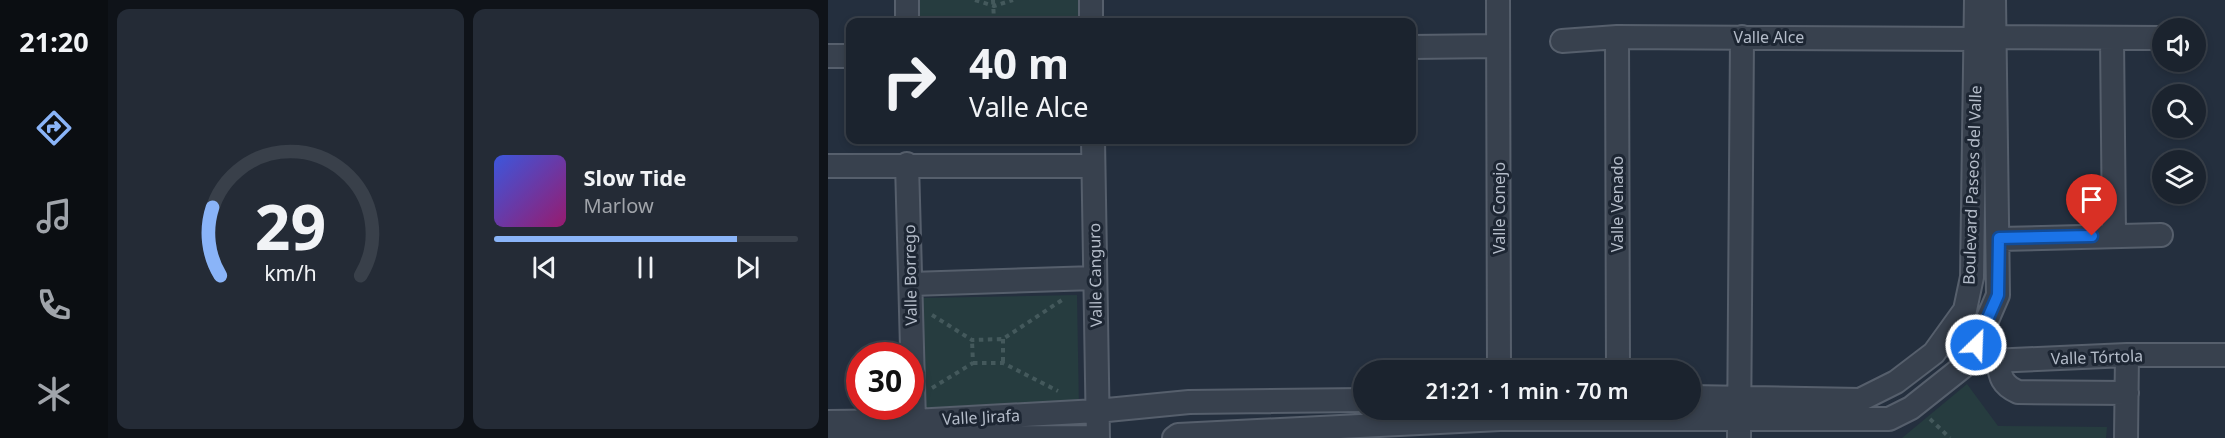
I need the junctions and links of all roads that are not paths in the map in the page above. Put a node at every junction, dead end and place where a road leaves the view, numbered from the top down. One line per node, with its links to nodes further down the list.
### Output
1 (907, 0): 6 (street)
2 (1091, 0): 7 (street)
3 (1498, 0): 14 (street, Valle Conejo)
4 (1976, 0): 10 (street, Boulevard Paseos del Valle)
5 (1994, 0): 10 (street, Boulevard Paseos del Valle)
6 (907, 18)
7 (1091, 18)
8 (1617, 37): 9 (street, Valle Alce); 13 (street, Valle Alce); 30 (street, Valle Venado)
9 (1742, 37): 10 (street, Valle Alce); 35 (street)
10 (1985, 38): 11 (street, Valle Alce); 24 (street, Boulevard Paseos del Valle); 35 (street, Boulevard Paseos del Valle)
11 (2112, 38): 12 (street, Valle Alce); 22 (street)
12 (2152, 38)
13 (1562, 41)
14 (1498, 46): 15 (street); 29 (street, Valle Conejo)
15 (1416, 47)
16 (828, 56): 17 (street)
17 (846, 56)
18 (1093, 144): 21 (street, Valle Canguro)
19 (908, 164): 20 (street); 21 (street); 26 (street, Valle Borrego)
20 (828, 166)
21 (1094, 166): 25 (street, Valle Canguro)
22 (2114, 235): 23 (street); 24 (street)
23 (2161, 235)
24 (1999, 238): 32 (street, Boulevard Paseos del Valle)
25 (1095, 278): 26 (street); 38 (street, Valle Canguro)
26 (911, 293): 40 (street, Valle Borrego)
27 (2127, 355): 28 (street, Valle Tórtola); 31 (street, Valle Tórtola); 33 (street)
28 (2225, 355)
29 (1499, 360)
30 (1618, 360)
31 (1998, 360): 32 (street, Valle Tórtola); 33 (street)
32 (1969, 362): 44 (street, Boulevard Paseos del Valle)
33 (2127, 393): 48 (street)
34 (1701, 397): 35 (street, Boulevard Paseos del Valle)
35 (1739, 397): 43 (street)
36 (1353, 400): 37 (street)
37 (1174, 403): 38 (street); 46 (street)
38 (1097, 411): 40 (street, Valle Jirafa); 45 (street)
39 (828, 422): 40 (street, Valle Jirafa)
40 (915, 424): 45 (street, Valle Jirafa); 47 (street, Valle Jirafa)
41 (1499, 429): 42 (street, Boulevard Paseos del Valle); 46 (street, Boulevard Paseos del Valle)
42 (1618, 429): 43 (street, Boulevard Paseos del Valle)
43 (1739, 429): 44 (street, Boulevard Paseos del Valle)
44 (1873, 429)
45 (1098, 437)
46 (1176, 437)
47 (828, 438)
48 (2126, 438)

